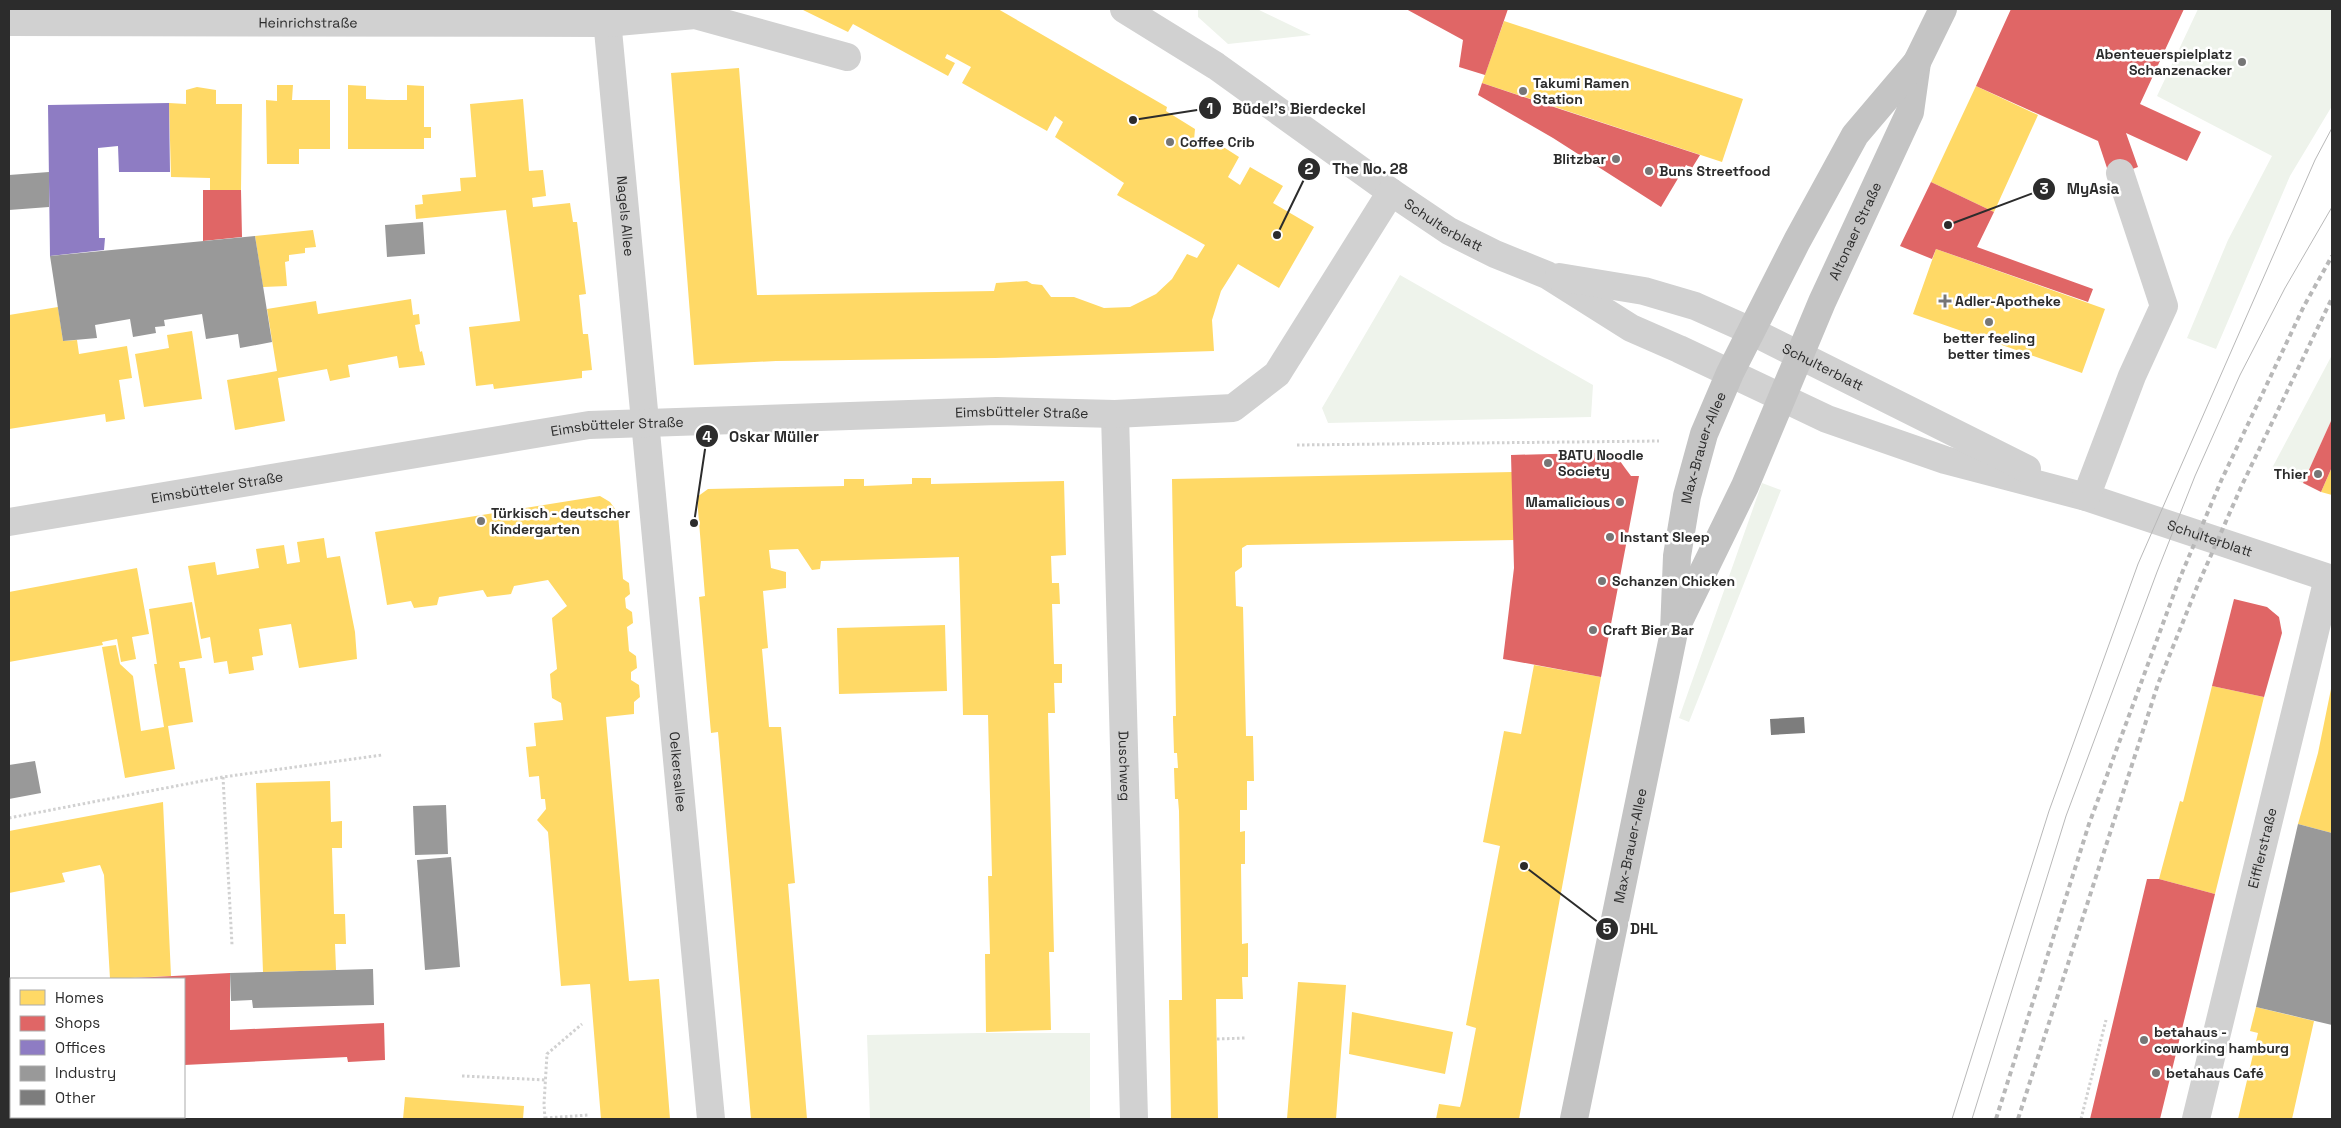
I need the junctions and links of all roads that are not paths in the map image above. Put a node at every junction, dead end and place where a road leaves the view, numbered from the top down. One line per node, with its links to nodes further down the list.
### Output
1 (1943, 9): 6 (main road, Altonaer Straße)
2 (1138, 12): 8 (street, Schulterblatt)
3 (606, 16): 4 (street, Heinrichstraße); 5 (street, Heinrichstraße); 15 (street, Nagels Allee)
4 (9, 22)
5 (847, 57)
6 (1917, 62): 10 (main road, Altonaer Straße); 11 (main road, Altonaer Straße)
7 (2120, 173): 16 (street)
8 (1391, 192): 9 (street, Schulterblatt); 14 (street, Eimsbütteler Straße)
9 (1547, 275): 10 (street, Schulterblatt); 12 (street, Schulterblatt)
10 (1751, 331): 11 (street, Schulterblatt); 12 (main road, Max-Brauer-Allee)
11 (1800, 355): 13 (main road, Altonaer Straße); 16 (street, Schulterblatt)
12 (1730, 373): 13 (street, Schulterblatt); 19 (main road, Max-Brauer-Allee)
13 (1782, 398): 16 (street, Schulterblatt); 19 (main road, Max-Brauer-Allee)
14 (1115, 414): 15 (street, Eimsbütteler Straße); 21 (street, Duschweg)
15 (644, 424): 17 (street, Eimsbütteler Straße); 20 (street, Oelkersallee)
16 (2086, 497): 18 (street, Schulterblatt)
17 (9, 522)
18 (2330, 578): 23 (street, Eifflerstraße)
19 (1674, 632): 22 (main road, Max-Brauer-Allee)
20 (711, 1119)
21 (1134, 1119)
22 (1574, 1119)
23 (2196, 1119)

